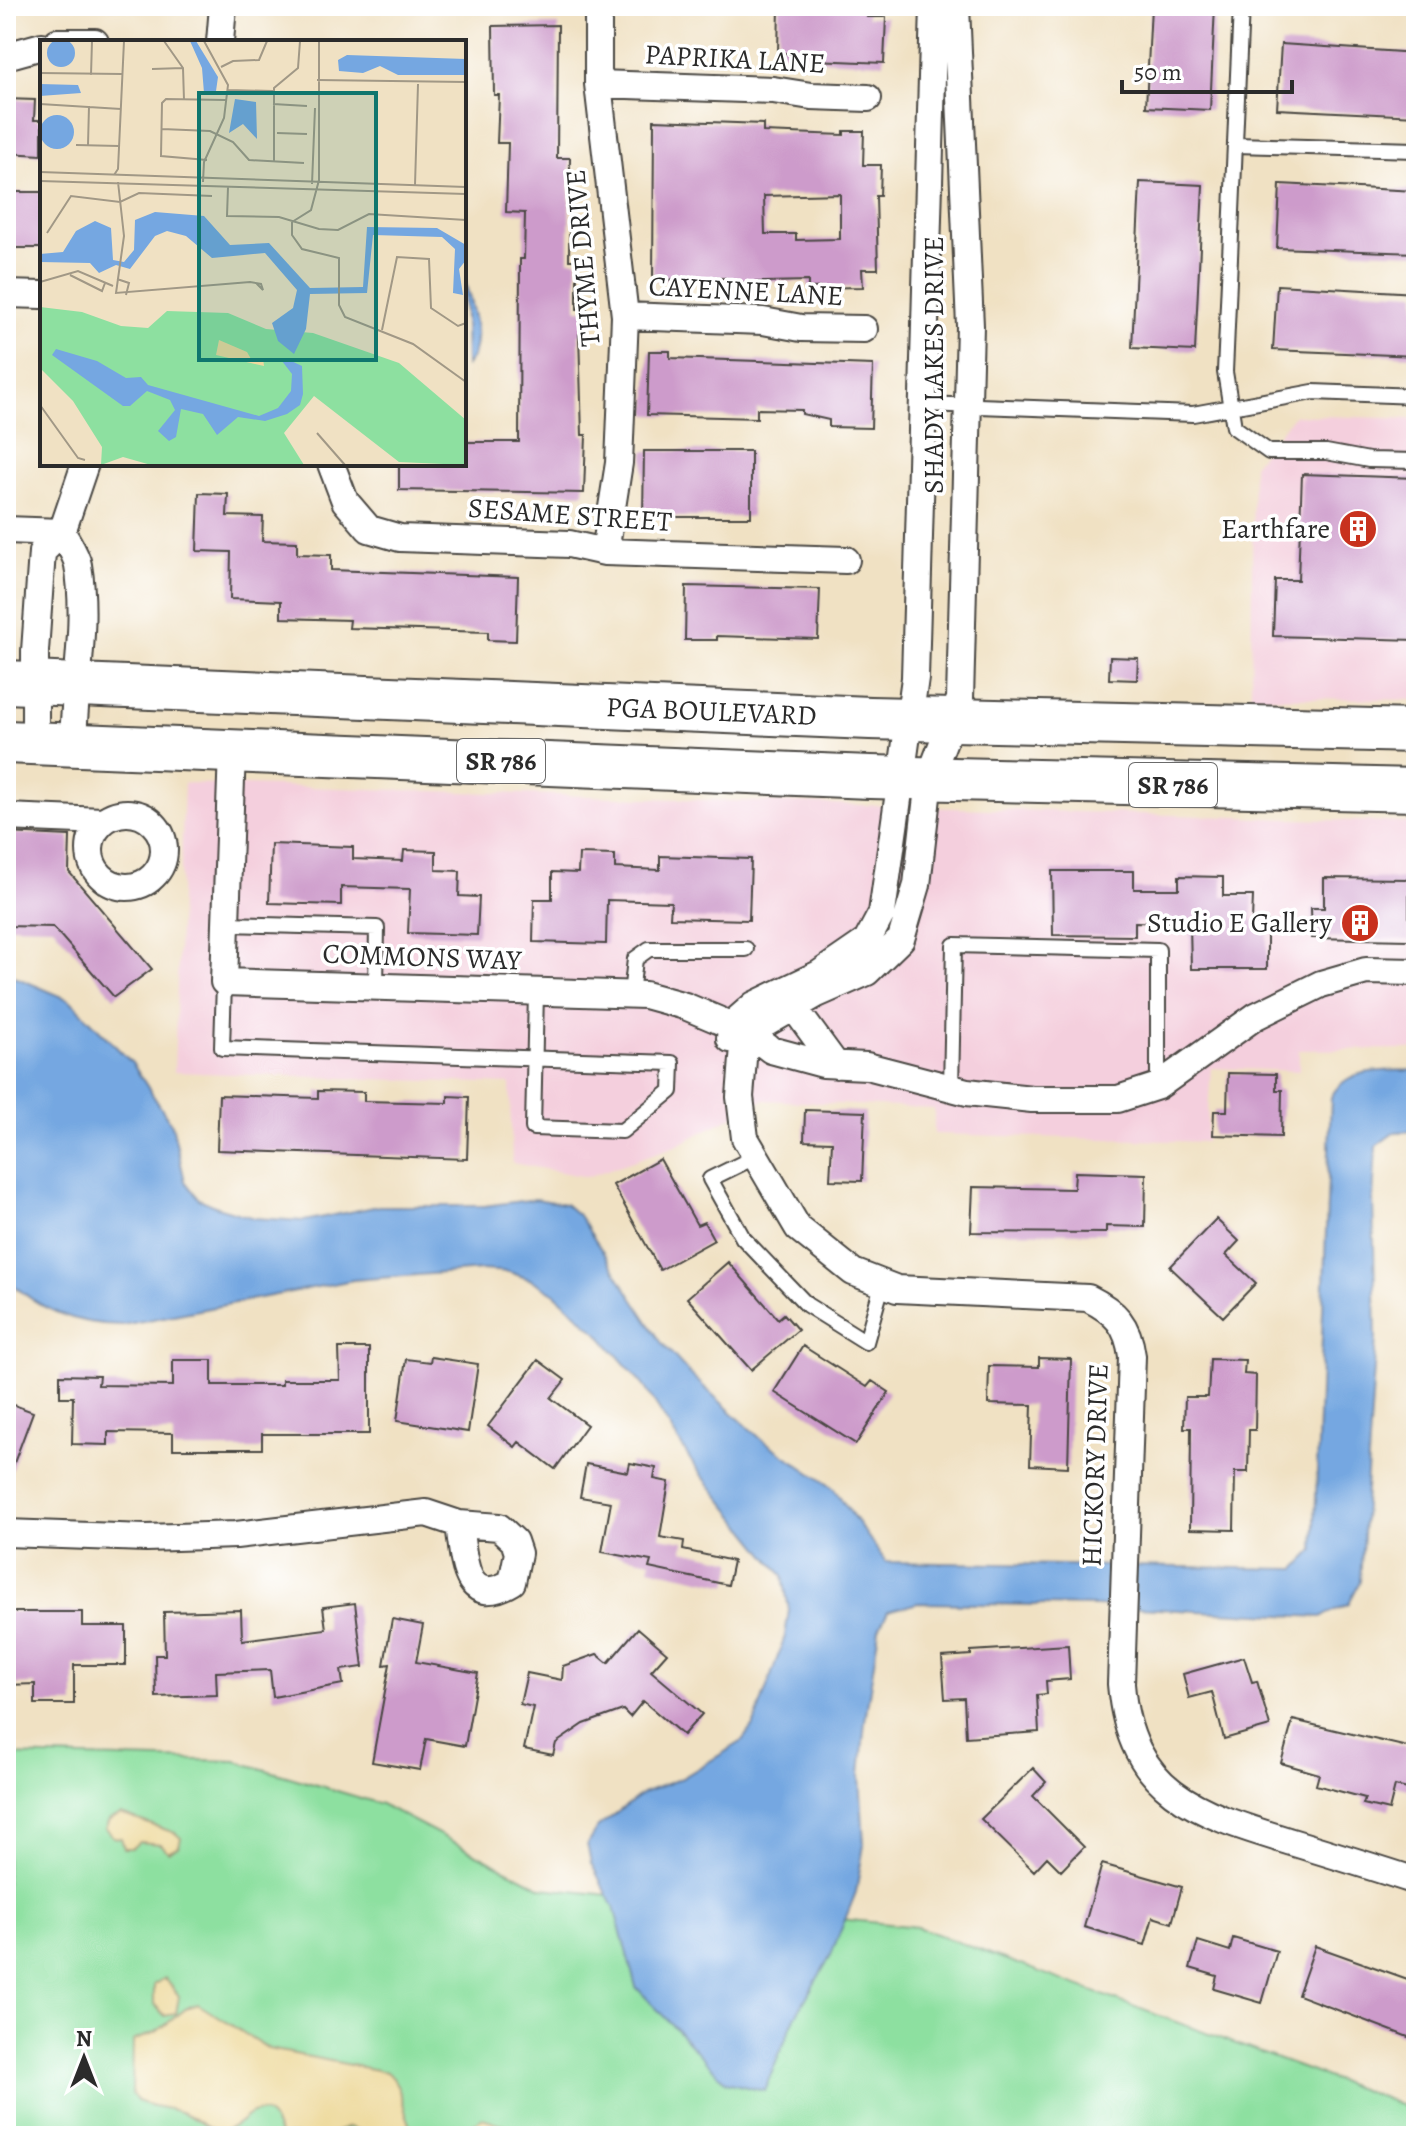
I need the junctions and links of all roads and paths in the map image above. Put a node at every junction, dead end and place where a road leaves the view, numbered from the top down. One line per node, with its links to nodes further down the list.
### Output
1 (223, 6): 6 (street)
2 (598, 6): 9 (street, THYME DRIVE)
3 (934, 6): 18 (street, SHADY LAKES DRIVE)
4 (956, 6): 19 (street, SHADY LAKES DRIVE)
5 (1241, 6): 11 (lane)
6 (220, 40)
7 (40, 47): 8 (street)
8 (6, 56)
9 (598, 84): 10 (street, PAPRIKA LANE); 15 (street, THYME DRIVE)
10 (868, 98)
11 (1235, 145): 12 (lane); 20 (lane)
12 (1416, 150)
13 (6, 294): 14 (street)
14 (40, 295)
15 (625, 316): 16 (street, CAYENNE LANE); 26 (street, THYME DRIVE)
16 (864, 329)
17 (1416, 396): 20 (lane)
18 (923, 404): 19 (lane); 29 (street, SHADY LAKES DRIVE)
19 (969, 406): 20 (lane); 30 (street, SHADY LAKES DRIVE)
20 (1231, 407): 21 (lane)
21 (1416, 461)
22 (84, 466): 25 (street)
23 (332, 466): 26 (street, SESAME STREET)
24 (6, 530): 25 (street)
25 (62, 532): 28 (street); 28 (street)
26 (605, 552): 27 (street, SESAME STREET)
27 (846, 560)
28 (39, 683): 29 (main road, PGA BOULEVARD / SR 786); 32 (street); 32 (street)
29 (907, 719): 30 (main road, PGA BOULEVARD / SR 786); 34 (street)
30 (949, 721): 31 (main road, PGA BOULEVARD / SR 786); 34 (street)
31 (1416, 731)
32 (38, 743): 33 (main road, PGA BOULEVARD / SR 786)
33 (232, 750): 34 (main road, PGA BOULEVARD / SR 786); 38 (street)
34 (915, 778): 35 (main road, PGA BOULEVARD / SR 786); 45 (street)
35 (1416, 790)
36 (6, 817): 37 (street)
37 (103, 821)
38 (226, 924): 41 (street); 42 (lane)
39 (746, 949): 44 (lane)
40 (1416, 972): 49 (street, COMMONS WAY)
41 (224, 982): 42 (street, COMMONS WAY); 47 (lane)
42 (376, 986): 43 (street, COMMONS WAY)
43 (536, 992): 44 (street, COMMONS WAY); 47 (lane)
44 (631, 995): 46 (street, COMMONS WAY)
45 (788, 1000): 46 (street); 48 (street)
46 (740, 1029): 48 (street, COMMONS WAY); 51 (street, HICKORY DRIVE)
47 (535, 1060): 47 (lane)
48 (836, 1065): 50 (street, COMMONS WAY)
49 (1158, 1086): 50 (street, COMMONS WAY); 50 (lane)
50 (951, 1088)
51 (750, 1147): 52 (street, HICKORY DRIVE); 52 (lane)
52 (882, 1285): 55 (street, HICKORY DRIVE)
53 (459, 1524): 54 (street)
54 (6, 1533)
55 (1416, 1881)

